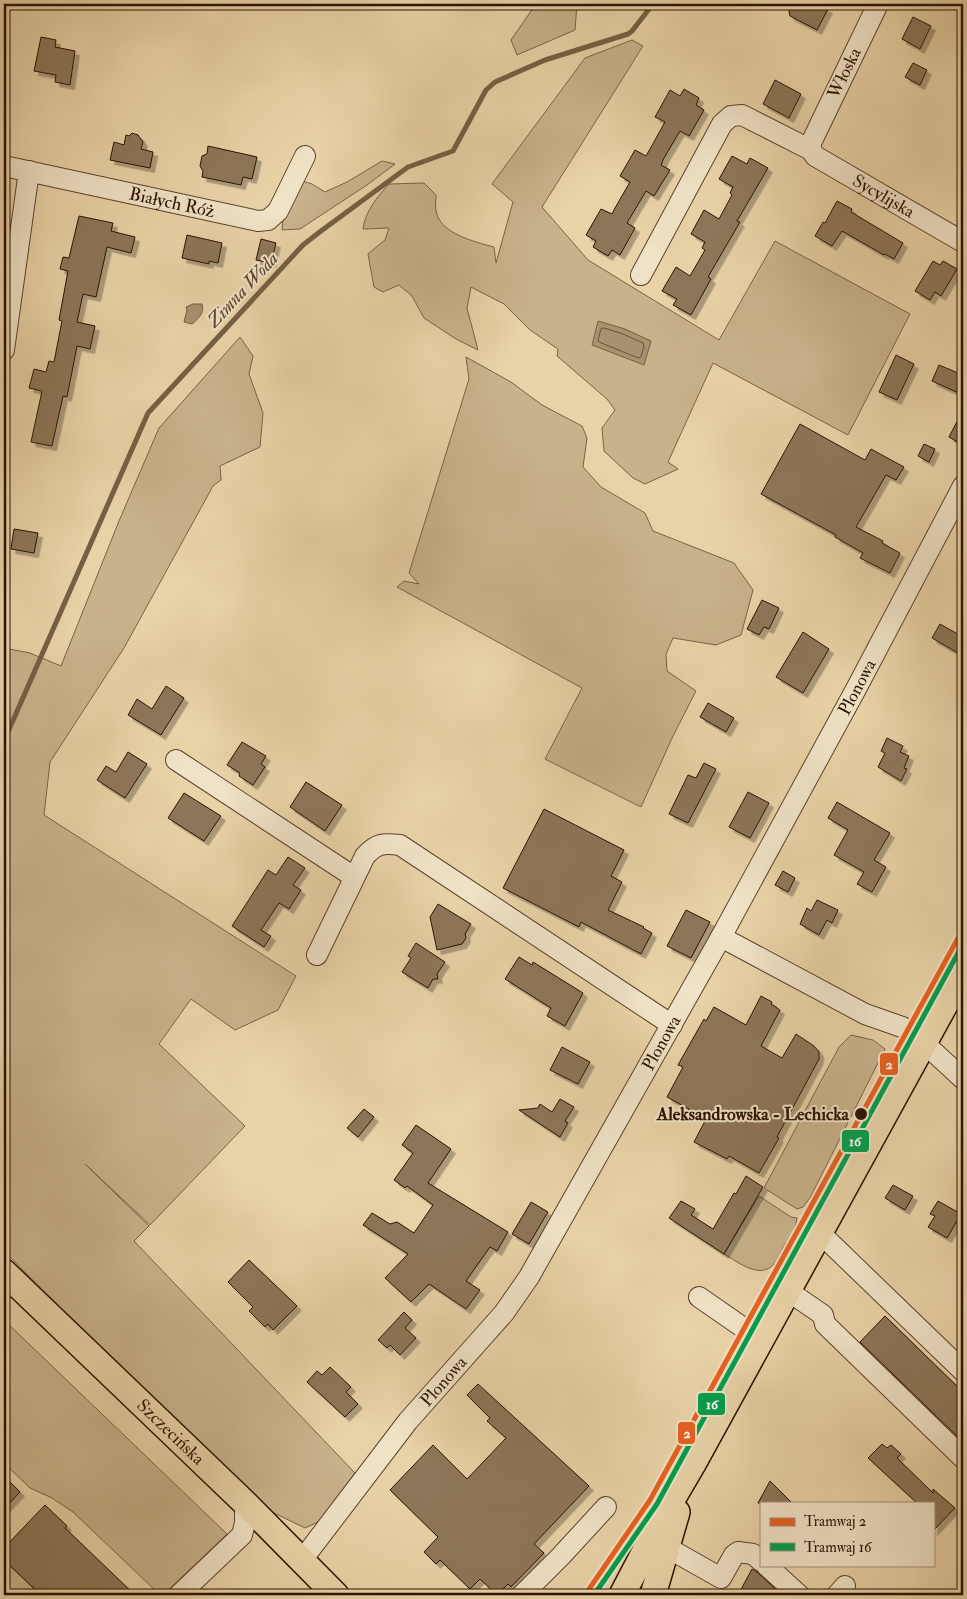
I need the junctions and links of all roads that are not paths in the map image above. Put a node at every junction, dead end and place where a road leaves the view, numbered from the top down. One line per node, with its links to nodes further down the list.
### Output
1 (878, 4): 2 (street, Włoska)
2 (811, 147): 6 (street, Sycylijska); 7 (street, Sycylijska)
3 (305, 156): 5 (street, Białych Róż)
4 (4, 166): 5 (street, Białych Róż)
5 (28, 171): 8 (street)
6 (963, 242)
7 (641, 274)
8 (6, 317): 9 (street)
9 (4, 350)
10 (963, 486): 13 (street, Plonowa)
11 (176, 760): 12 (street)
12 (354, 877): 14 (street); 16 (street)
13 (721, 937): 16 (street, Plonowa); 17 (street)
14 (316, 955)
15 (963, 972): 17 (main road)
16 (672, 1025): 31 (street, Plonowa)
17 (925, 1042): 18 (street); 19 (main road)
18 (963, 1079)
19 (820, 1234): 21 (main road); 24 (street)
20 (4, 1272): 26 (main road, Szczecińska)
21 (788, 1291): 23 (main road); 25 (street)
22 (699, 1297): 23 (street)
23 (761, 1340): 30 (main road)
24 (963, 1371)
25 (963, 1458)
26 (245, 1503): 28 (main road, Szczecińska); 29 (street)
27 (606, 1507): 36 (street)
28 (273, 1531): 29 (street); 31 (main road, Szczecińska)
29 (242, 1535): 34 (street)
30 (658, 1546): 32 (street); 37 (main road); 38 (main road)
31 (302, 1560): 35 (main road, Szczecińska)
32 (760, 1560)
33 (767, 1566): 39 (street)
34 (179, 1595)
35 (336, 1595)
36 (522, 1595)
37 (622, 1595)
38 (653, 1595)
39 (800, 1595)

